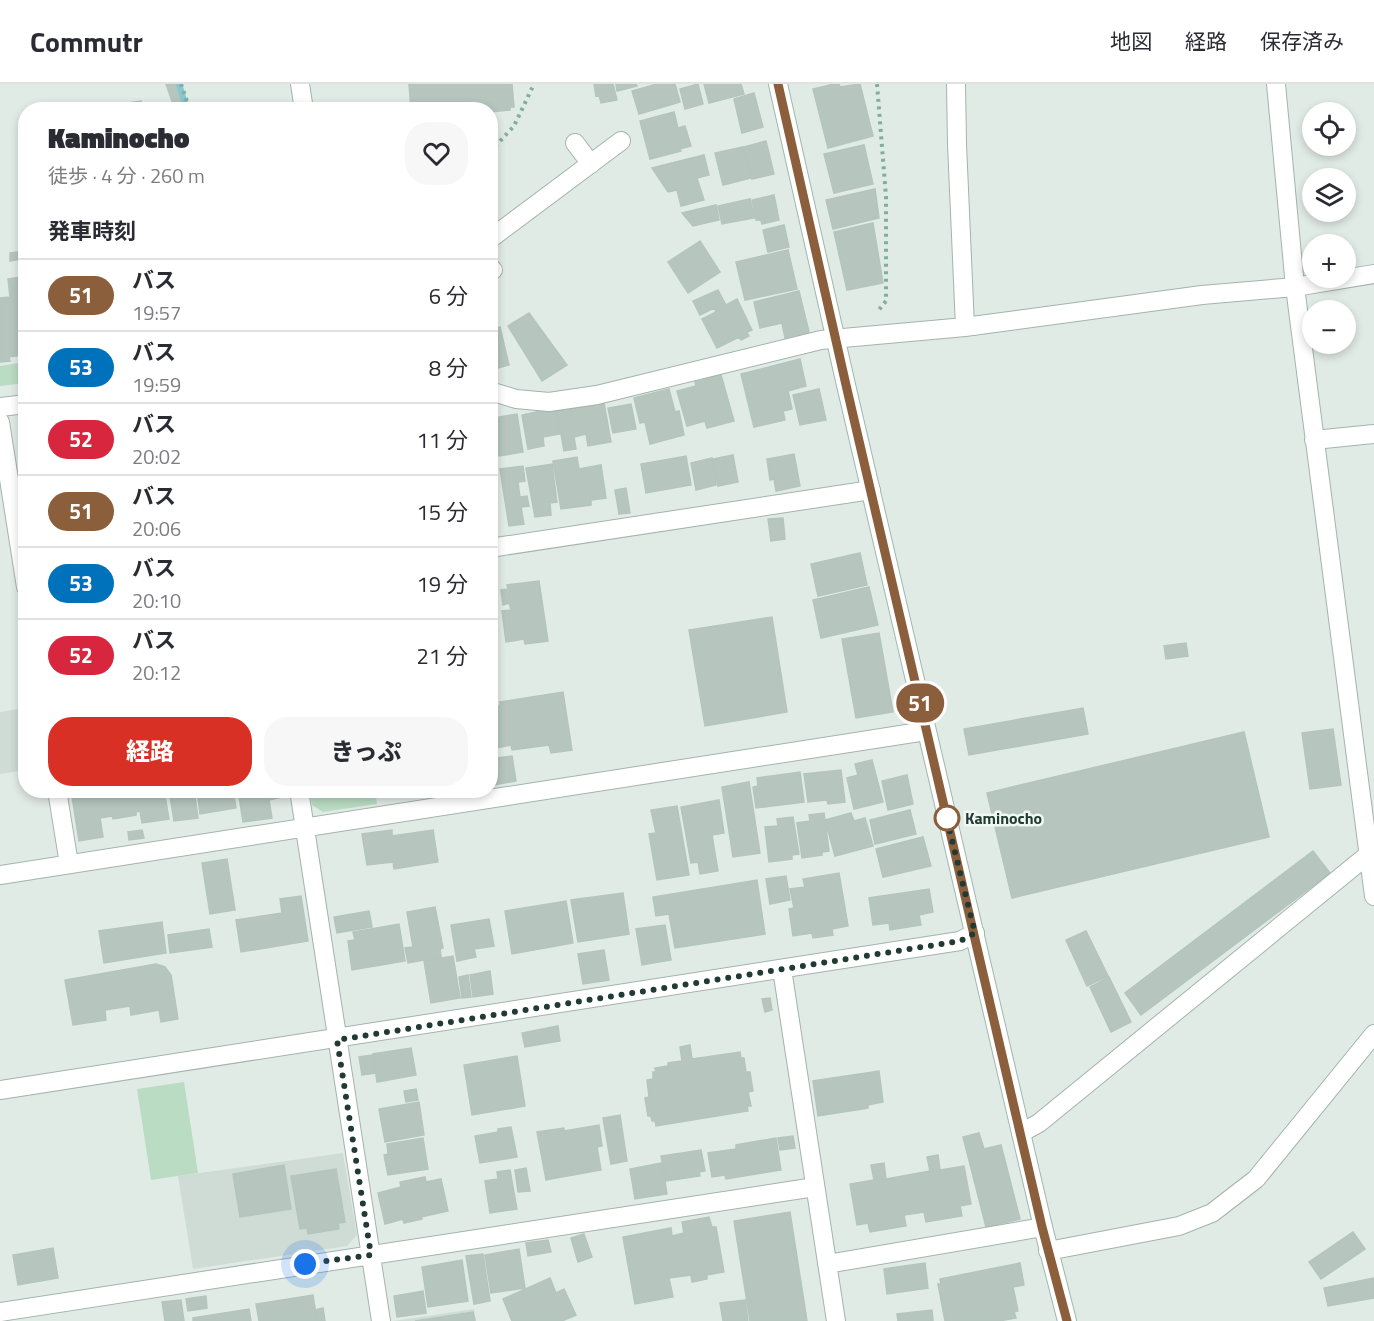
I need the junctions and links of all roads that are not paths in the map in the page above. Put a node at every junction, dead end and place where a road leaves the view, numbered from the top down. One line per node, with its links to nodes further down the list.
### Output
1 (300, 84): 5 (street)
2 (778, 84): 13 (street)
3 (956, 84): 12 (street)
4 (1276, 84): 11 (street)
5 (303, 102)
6 (621, 141): 8 (street)
7 (575, 143): 8 (street)
8 (591, 164): 9 (street)
9 (498, 233)
10 (1374, 274): 11 (street)
11 (1294, 287): 12 (street); 19 (street)
12 (965, 327): 13 (street)
13 (836, 339): 14 (street); 20 (street)
14 (498, 393)
15 (18, 405): 16 (street)
16 (0, 407)
17 (0, 422): 21 (street)
18 (1374, 434): 19 (street)
19 (1314, 440): 29 (street)
20 (871, 490): 22 (street); 23 (street)
21 (18, 536)
22 (498, 547)
23 (926, 731): 27 (street); 33 (street)
24 (58, 798): 30 (street)
25 (300, 798): 28 (street)
26 (497, 798): 28 (street)
27 (498, 798)
28 (305, 828): 30 (street); 36 (street)
29 (1369, 854): 32 (street); 38 (street)
30 (69, 864): 31 (street)
31 (0, 875)
32 (1374, 896)
33 (975, 933): 34 (street); 38 (street)
34 (782, 969): 36 (street); 39 (street)
35 (1374, 1034): 41 (street)
36 (337, 1040): 37 (street); 42 (street)
37 (0, 1090)
38 (1021, 1133): 40 (street)
39 (815, 1187): 42 (street); 43 (street)
40 (1042, 1227): 41 (street); 43 (street)
41 (1048, 1251): 47 (street)
42 (371, 1255): 44 (street); 45 (street)
43 (827, 1264): 46 (street)
44 (0, 1312)
45 (381, 1321)
46 (836, 1321)
47 (1067, 1321)

